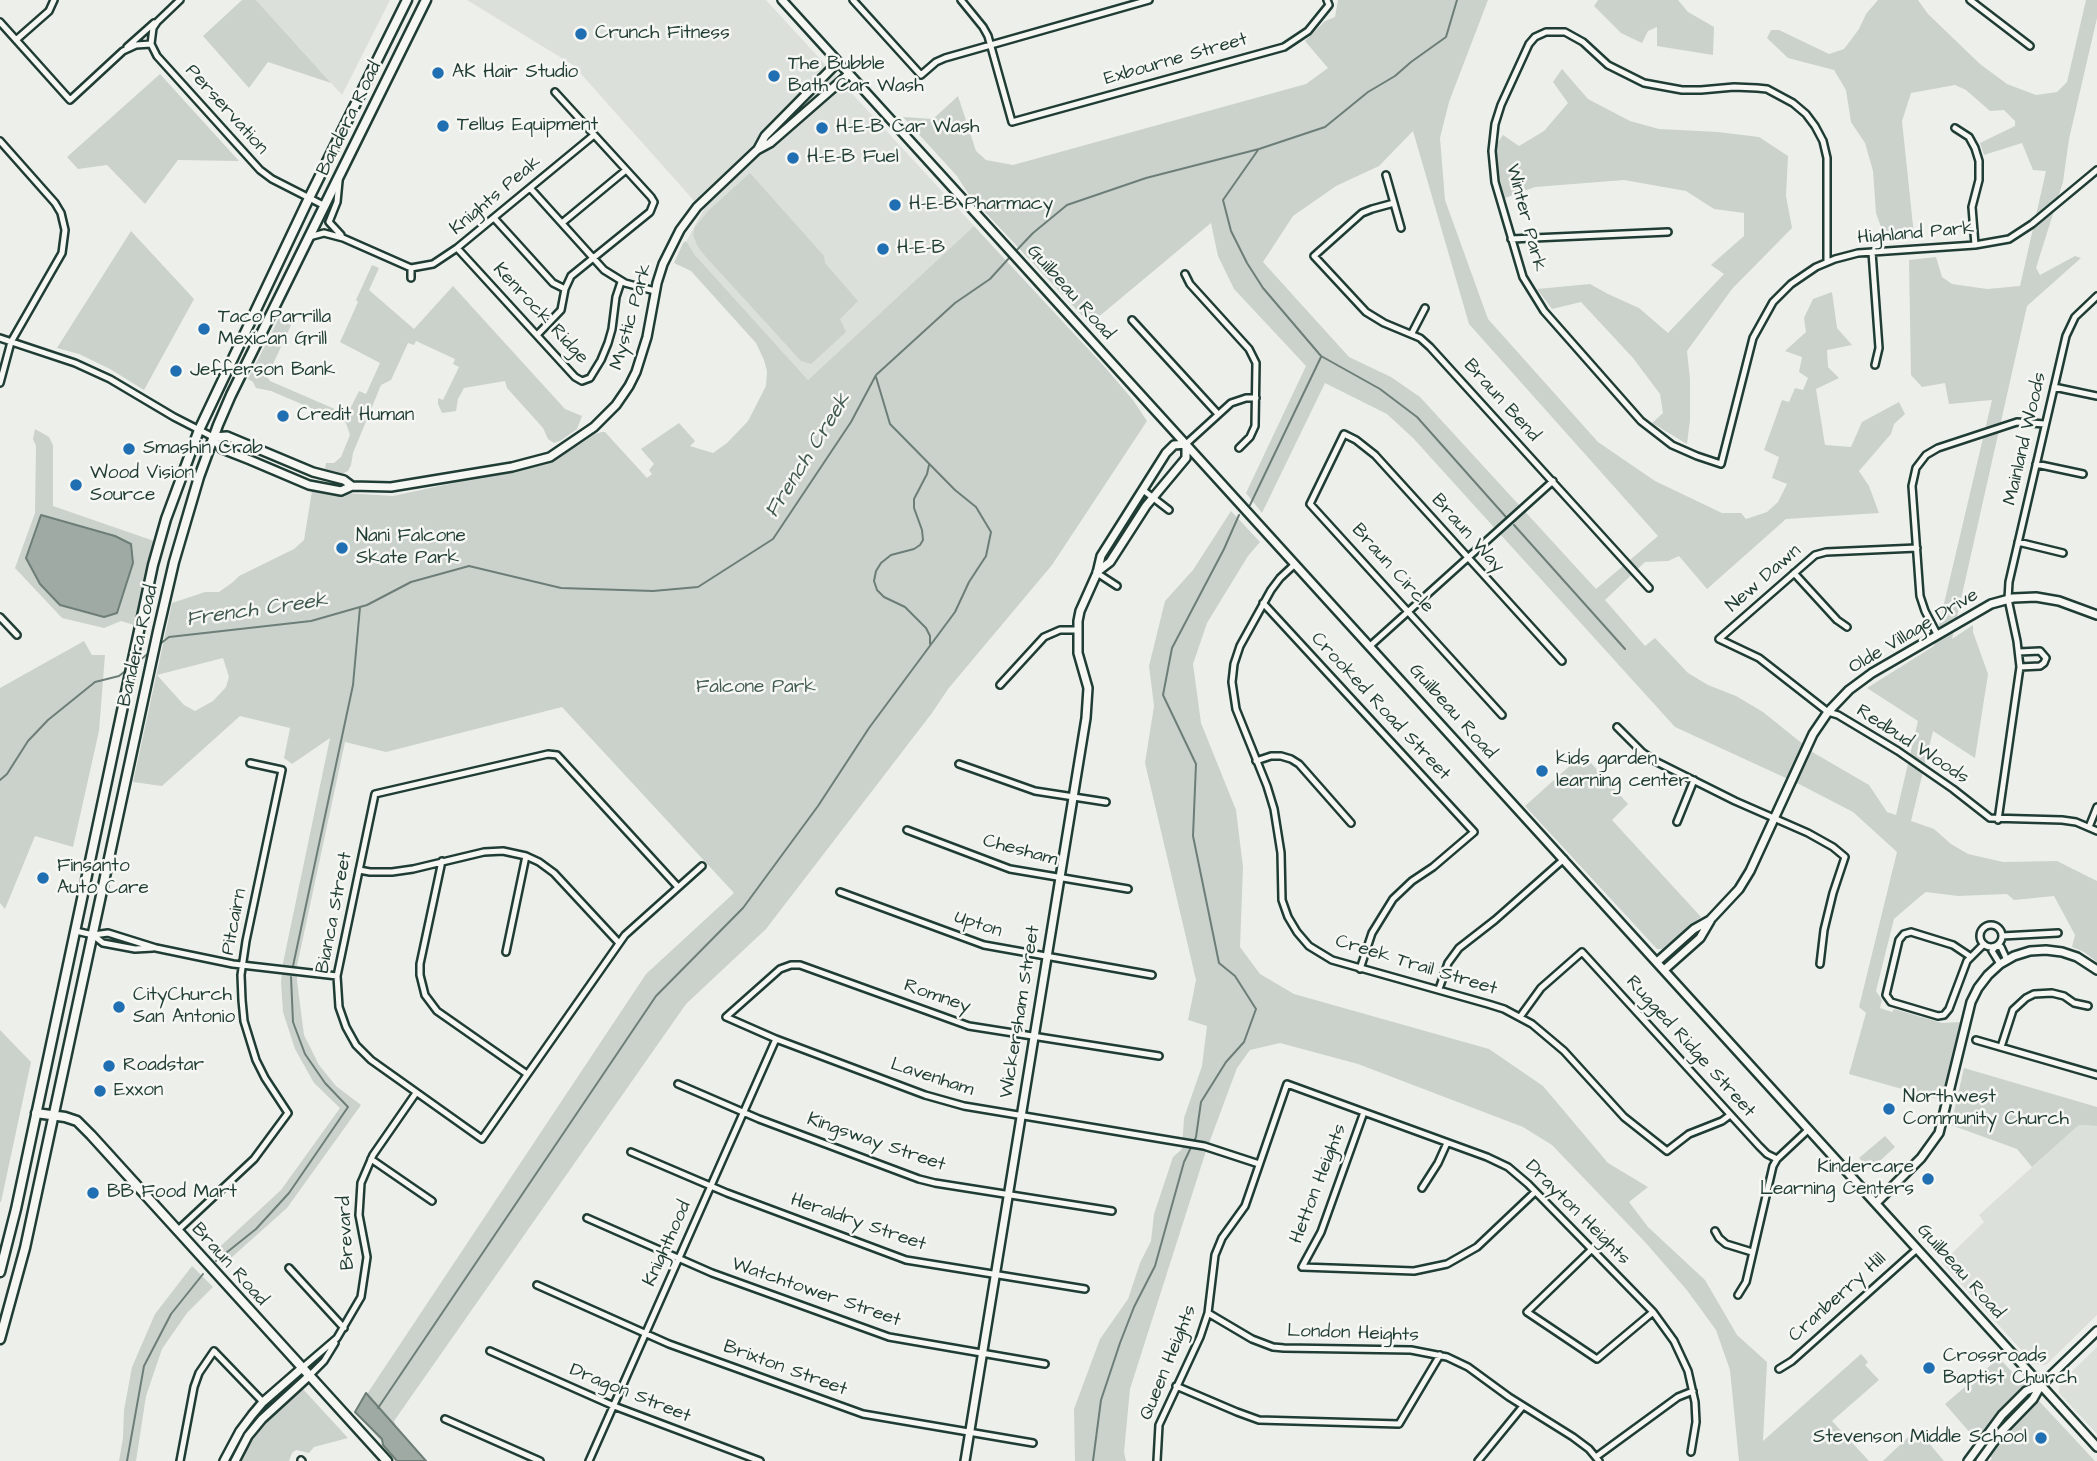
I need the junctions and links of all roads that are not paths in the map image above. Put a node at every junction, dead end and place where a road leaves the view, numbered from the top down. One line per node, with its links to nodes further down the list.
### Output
1 (54, 0): 13 (street)
2 (180, 0): 12 (street)
3 (407, 0): 30 (main road, Bandera Road)
4 (426, 0): 28 (main road, Bandera Road)
5 (782, 0): 18 (street, Guilbeau Road)
6 (853, 0): 15 (street)
7 (961, 0): 15 (street)
8 (1149, 0): 15 (street)
9 (1327, 0): 15 (street, Exbourne Street)
10 (1970, 0): 16 (street)
11 (0, 22): 13 (street)
12 (157, 22): 14 (street); 17 (street)
13 (16, 40): 17 (street)
14 (151, 44): 17 (street); 30 (street, Perservation)
15 (990, 45)
16 (2030, 46)
17 (123, 51)
18 (838, 62): 19 (street, Guilbeau Road); 24 (street, Mystic Park)
19 (849, 74): 24 (street, Mystic Park); 68 (street, Guilbeau Road)
20 (555, 92): 22 (street)
21 (1955, 128): 40 (street)
22 (594, 135): 25 (street); 29 (street, Knights Peak)
23 (0, 141): 57 (street)
24 (757, 150): 50 (street, Mystic Park)
25 (626, 170): 34 (street); 43 (street)
26 (2097, 170): 40 (street, Highland Park)
27 (1386, 175): 31 (street)
28 (339, 176): 32 (main road, Bandera Road); 38 (street)
29 (530, 188): 33 (street, Knights Peak); 34 (street)
30 (309, 198): 32 (street, Perservation); 65 (main road, Bandera Road)
31 (1394, 203): 35 (street); 54 (street, Braun Bend)
32 (324, 206): 37 (main road, Bandera Road)
33 (494, 218): 41 (street, Knights Peak); 49 (street)
34 (562, 223): 43 (street)
35 (1401, 228)
36 (1668, 232): 39 (street)
37 (309, 237): 38 (street); 67 (main road, Bandera Road)
38 (343, 238): 45 (street)
39 (1511, 239): 44 (street, Winter Park); 70 (street, Winter Park)
40 (1975, 245): 42 (street, Highland Park)
41 (457, 248): 45 (street, Knights Peak); 55 (street, Kenrock Ridge)
42 (1872, 252): 44 (street, Highland Park); 58 (street)
43 (593, 257): 48 (street); 49 (street)
44 (1827, 262): 70 (street, Highland Park)
45 (411, 268): 47 (street)
46 (1185, 274): 62 (street)
47 (411, 278)
48 (621, 282): 50 (street); 55 (street, Kenrock Ridge)
49 (565, 289): 55 (street)
50 (655, 291): 74 (street, Mystic Park)
51 (2097, 296): 60 (street, Mainland Woods)
52 (1424, 308): 54 (street)
53 (1132, 320): 63 (street)
54 (1412, 334): 73 (street, Braun Bend)
55 (537, 335)
56 (0, 338): 57 (street)
57 (11, 342): 59 (street); 65 (street)
58 (1875, 365)
59 (0, 383)
60 (2054, 387): 61 (street); 64 (street, Mainland Woods)
61 (2097, 396)
62 (1256, 398): 63 (street, Wickersham Street); 69 (street)
63 (1218, 414): 68 (street, Wickersham Street)
64 (2045, 424): 71 (street, Mainland Woods); 79 (street)
65 (199, 430): 67 (street); 104 (main road, Bandera Road)
66 (1344, 433): 81 (street, Braun Way); 89 (street, Braun Circle)
67 (213, 437): 74 (street, Mystic Park); 74 (street, Mystic Park); 106 (main road, Bandera Road)
68 (1186, 444): 75 (street, Wickersham Street); 76 (street, Wickersham Street); 82 (street, Guilbeau Road)
69 (1239, 448)
70 (1721, 464)
71 (2036, 464): 72 (street); 78 (street, Mainland Woods)
72 (2084, 474)
73 (1553, 481): 81 (street); 86 (street, Braun Bend)
74 (352, 486)
75 (1143, 490): 76 (street); 83 (street, Wickersham Street)
76 (1153, 497): 77 (street); 83 (street, Wickersham Street)
77 (1170, 510)
78 (2018, 542): 80 (street); 87 (street, Mainland Woods)
79 (1917, 548): 84 (street, New Dawn); 94 (street)
80 (2063, 553)
81 (1468, 557): 89 (street); 99 (street, Braun Way)
82 (1295, 564): 88 (street, Creek Trail Street); 97 (street, Guilbeau Road)
83 (1097, 573): 85 (street); 93 (street, Wickersham Street)
84 (1794, 573): 92 (street); 96 (street, New Dawn)
85 (1117, 586)
86 (1649, 588)
87 (2008, 599): 90 (street, Olde Village Drive); 94 (street, Olde Village Drive); 98 (street, Mainland Woods)
88 (1263, 603): 107 (street, Creek Trail Street); 146 (street, Crooked Road Street)
89 (1409, 611): 97 (street); 103 (street, Braun Circle)
90 (2097, 615)
91 (0, 617): 95 (street)
92 (1847, 627)
93 (1077, 630): 101 (street); 111 (street, Wickersham Street)
94 (1937, 634): 102 (street, Olde Village Drive)
95 (17, 635)
96 (1719, 639): 102 (street, Redbud Woods)
97 (1370, 646): 122 (street, Guilbeau Road)
98 (2019, 652): 100 (street, Mainland Woods); 100 (street)
99 (1562, 661)
100 (2020, 667): 115 (street, Mainland Woods)
101 (1000, 685)
102 (1828, 712): 114 (street, Olde Village Drive); 115 (street, Redbud Woods)
103 (1502, 715)
104 (119, 724): 106 (main road); 131 (main road, Bandera Road)
105 (1617, 727): 110 (street)
106 (137, 728): 133 (main road, Bandera Road)
107 (1256, 761): 117 (street); 146 (street, Creek Trail Street)
108 (250, 763): 145 (street, Pitcairn)
109 (960, 764): 111 (street)
110 (1694, 780): 114 (street); 116 (street)
111 (1073, 797): 112 (street); 126 (street, Wickersham Street)
112 (1106, 802)
113 (2097, 807): 118 (street)
114 (1775, 817): 130 (street, Olde Village Drive); 144 (street)
115 (1998, 820): 118 (street)
116 (1677, 822)
117 (1351, 823)
118 (2089, 827): 120 (street)
119 (907, 830): 126 (street, Chesham)
120 (2097, 831)
121 (526, 856): 123 (street); 135 (street); 139 (street)
122 (1564, 859): 142 (street, Guilbeau Road); 151 (street)
123 (442, 861): 125 (street); 160 (street)
124 (702, 866): 127 (street)
125 (359, 870): 127 (street, Bianca Street); 150 (street, Bianca Street)
126 (1059, 878): 128 (street, Chesham); 140 (street, Wickersham Street)
127 (678, 887): 135 (street)
128 (1128, 890)
129 (840, 892): 140 (street, Upton)
130 (1710, 920): 142 (street, Olde Village Drive); 147 (street, Olde Village Drive)
131 (76, 931): 133 (street); 167 (main road, Bandera Road)
132 (2058, 933): 134 (street)
133 (93, 934): 138 (street); 138 (street); 169 (main road, Bandera Road)
134 (2002, 936): 136 (street); 137 (street)
135 (619, 943): 160 (street)
136 (1984, 944): 137 (street); 141 (street)
137 (1996, 946): 143 (street)
138 (156, 948): 145 (street)
139 (506, 952)
140 (1046, 957): 149 (street, Upton); 155 (street, Wickersham Street)
141 (1971, 957): 141 (street)
142 (1657, 961): 147 (street, Guilbeau Road)
143 (2003, 962): 148 (street); 182 (street)
144 (1820, 964)
145 (243, 966): 150 (street); 185 (street, Pitcairn)
146 (1360, 969): 151 (street, Creek Trail Street)
147 (1664, 970): 171 (street, Guilbeau Road)
148 (2097, 970)
149 (1152, 975)
150 (337, 976): 164 (street, Bianca Street)
151 (1439, 989): 154 (street, Creek Trail Street)
152 (2088, 1006): 158 (street)
153 (726, 1017): 155 (street, Romney); 156 (street, Lavenham)
154 (1520, 1017): 168 (street, Creek Trail Street); 168 (street, Rugged Ridge Street)
155 (1033, 1037): 159 (street, Romney); 170 (street, Wickersham Street)
156 (776, 1039): 165 (street, Knighthood); 170 (street, Lavenham)
157 (1976, 1040): 158 (street)
158 (2001, 1047): 161 (street)
159 (1159, 1056)
160 (527, 1074): 164 (street, Bianca Street)
161 (2097, 1075)
162 (678, 1084): 165 (street, Kingsway Street)
163 (1287, 1084): 166 (street, Drayton Heights); 176 (street, Queen Heights)
164 (416, 1093): 174 (street, Brevard)
165 (743, 1112): 177 (street, Knighthood); 180 (street, Kingsway Street)
166 (1364, 1112): 172 (street, Drayton Heights); 179 (street, Hetton Heights)
167 (36, 1113): 169 (main road, Braun Road); 192 (main road, Bandera Road)
168 (1730, 1115): 175 (street, Rugged Ridge Street)
169 (54, 1116): 185 (main road, Braun Road); 203 (main road, Bandera Road)
170 (1020, 1116): 176 (street, Lavenham); 180 (street, Wickersham Street)
171 (1809, 1129): 175 (street); 182 (street, Guilbeau Road)
172 (1447, 1143): 178 (street); 179 (street, Drayton Heights)
173 (631, 1152): 177 (street, Heraldry Street)
174 (371, 1159): 181 (street); 199 (street, Brevard)
175 (1777, 1159): 189 (street)
176 (1259, 1164): 198 (street, Queen Heights)
177 (710, 1185): 190 (street, Knighthood); 193 (street, Heraldry Street)
178 (1422, 1188)
179 (1535, 1192): 187 (street, Drayton Heights)
180 (1008, 1194): 183 (street, Kingsway Street); 193 (street, Wickersham Street)
181 (432, 1201)
182 (1875, 1203): 188 (street, Guilbeau Road)
183 (1112, 1211)
184 (587, 1218): 190 (street, Watchtower Street)
185 (177, 1231): 208 (main road, Braun Road)
186 (1715, 1231): 189 (street)
187 (1591, 1249): 197 (street, Drayton Heights); 197 (street)
188 (1917, 1249): 209 (street, Cranberry Hill); 212 (street, Guilbeau Road)
189 (1752, 1252): 196 (street)
190 (677, 1259): 201 (street, Knighthood); 205 (street, Watchtower Street)
191 (289, 1268): 199 (street)
192 (0, 1272)
193 (995, 1274): 195 (street, Heraldry Street); 205 (street, Wickersham Street)
194 (537, 1285): 201 (street, Brixton Street)
195 (1085, 1289)
196 (1738, 1295)
197 (1653, 1312): 213 (street, Drayton Heights)
198 (1208, 1313): 206 (street, London Heights); 211 (street, Queen Heights)
199 (344, 1328): 202 (street, Brevard)
200 (2097, 1331): 212 (street)
201 (646, 1334): 215 (street, Knighthood); 218 (street, Brixton Street)
202 (337, 1338): 208 (street, Brevard); 210 (street, Brevard)
203 (0, 1339)
204 (490, 1351): 215 (street, Dragon Street)
205 (982, 1353): 207 (street, Watchtower Street); 218 (street, Wickersham Street)
206 (1440, 1355): 211 (street); 216 (street, London Heights)
207 (1045, 1364)
208 (302, 1368): 210 (main road, Braun Road); 214 (street)
209 (1779, 1369)
210 (309, 1376): 225 (street); 226 (main road, Braun Road)
211 (1176, 1385): 231 (street, Queen Heights)
212 (2041, 1385): 220 (street, Guilbeau Road); 233 (street); 234 (street)
213 (1693, 1391): 221 (street, Drayton Heights); 222 (street)
214 (263, 1402): 223 (street); 224 (street)
215 (614, 1406): 228 (street, Knighthood); 229 (street, Dragon Street)
216 (1523, 1406): 222 (street, London Heights); 232 (street)
217 (445, 1419): 227 (street)
218 (970, 1433): 219 (street, Brixton Street); 230 (street, Wickersham Street)
219 (1033, 1443)
220 (2097, 1447)
221 (1691, 1452)
222 (1597, 1459)
223 (180, 1461)
224 (225, 1461)
225 (235, 1461)
226 (387, 1461)
227 (540, 1461)
228 (589, 1461)
229 (760, 1461)
230 (965, 1461)
231 (1157, 1461)
232 (1478, 1461)
233 (1968, 1461)
234 (1980, 1461)

